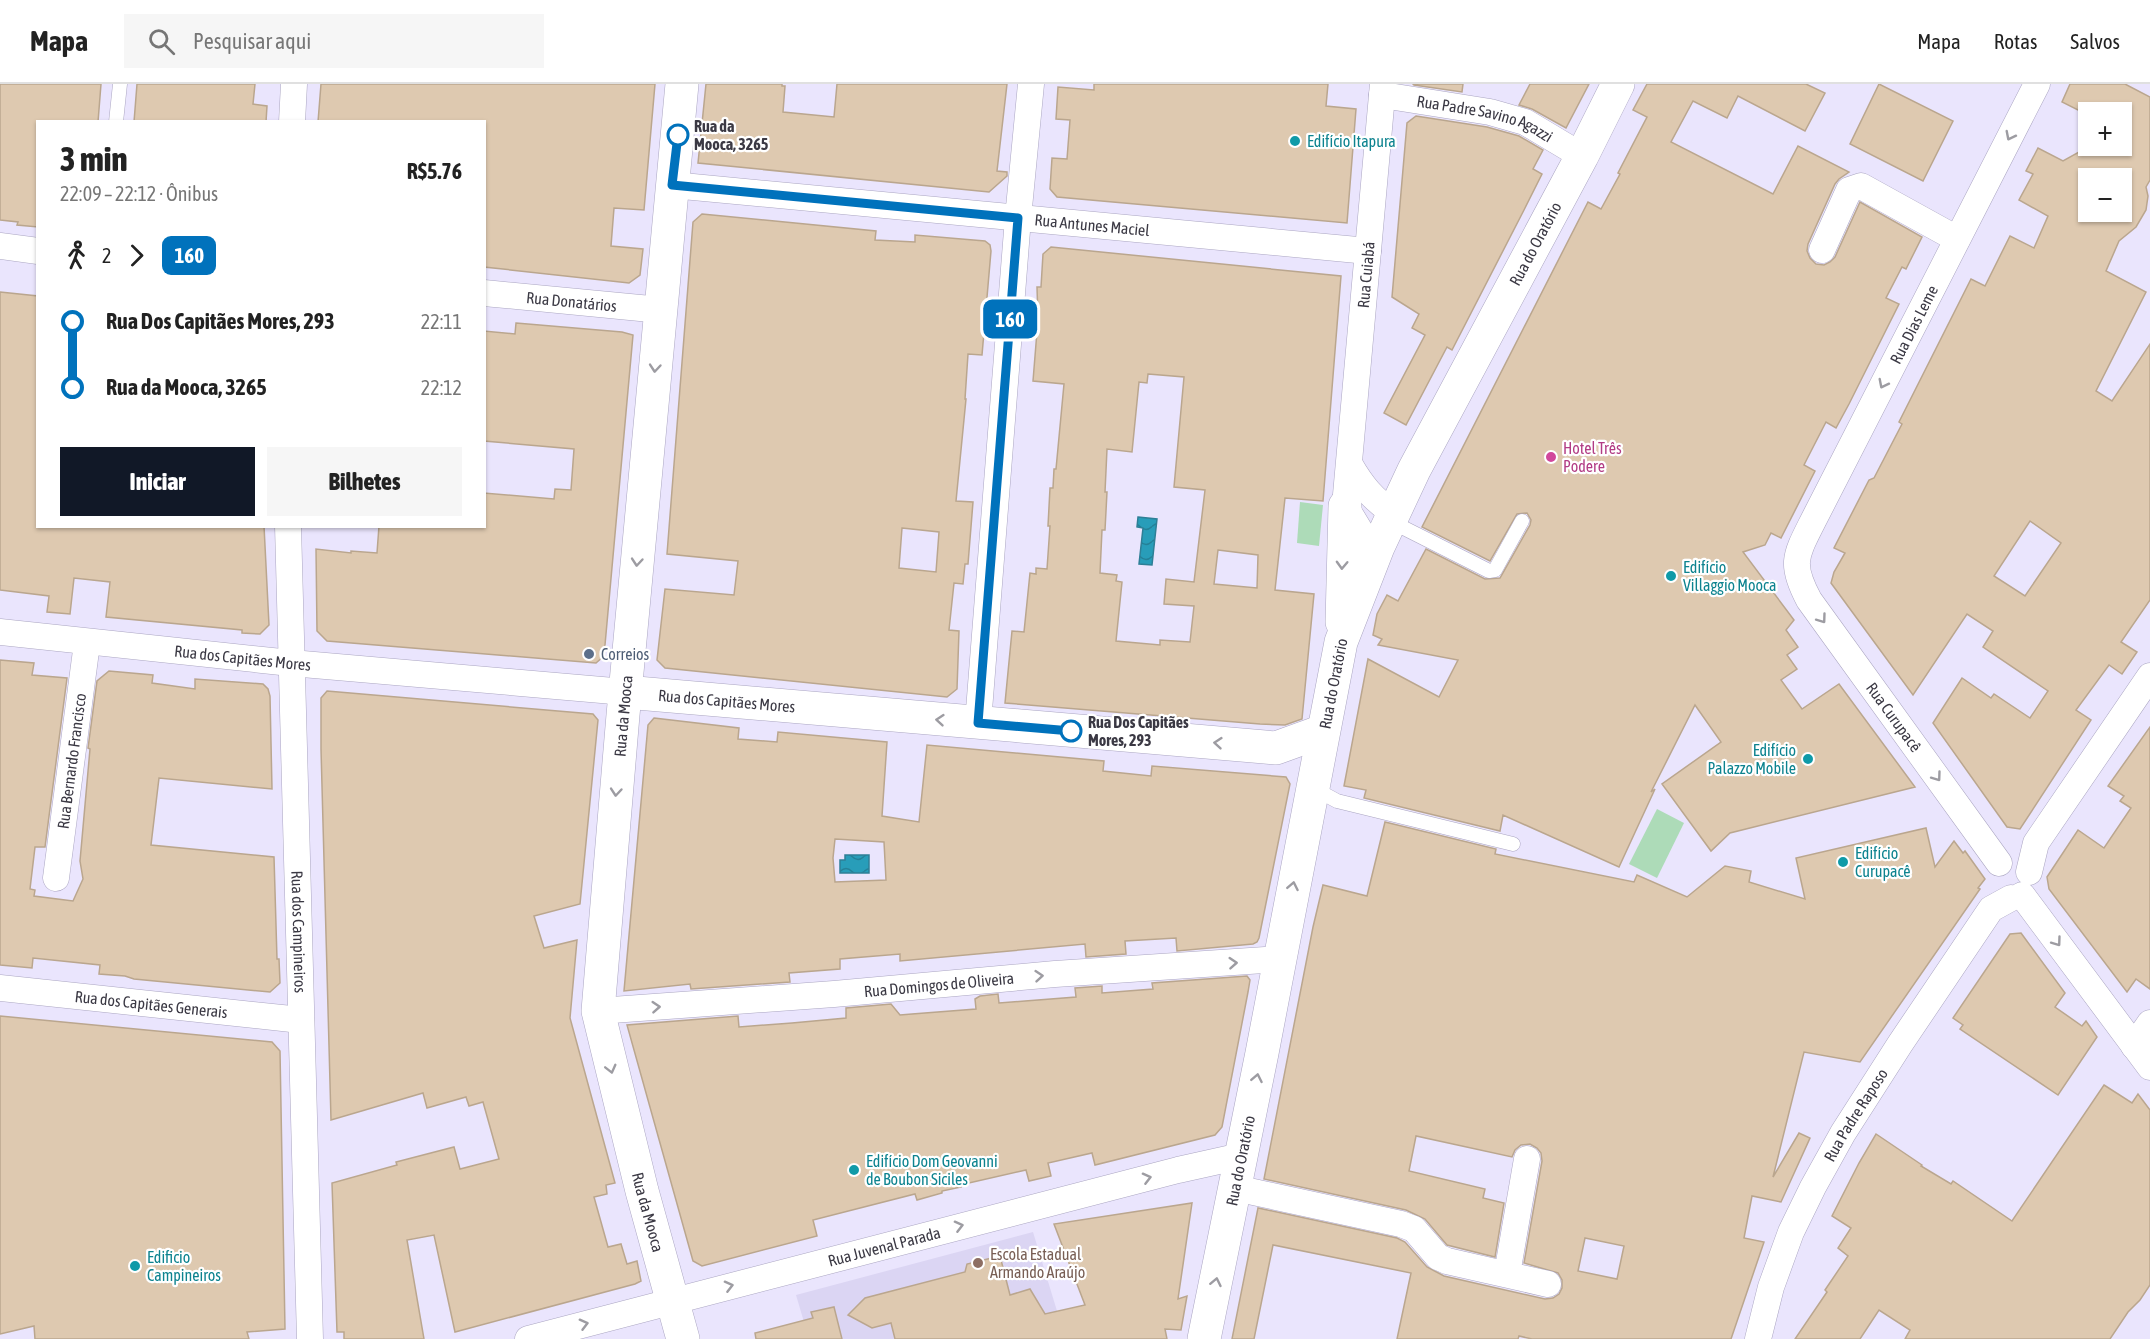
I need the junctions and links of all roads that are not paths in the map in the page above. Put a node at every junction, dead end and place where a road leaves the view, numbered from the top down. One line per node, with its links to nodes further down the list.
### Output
1 (120, 84): 8 (lane)
2 (294, 84): 9 (street)
3 (682, 84): 11 (street, Rua da Mooca)
4 (1031, 84): 12 (street)
5 (1618, 84): 10 (street, Rua do Oratório)
6 (2037, 84): 13 (street, Rua Dias Leme, one-way to 13)
7 (1382, 90): 10 (street, Rua Padre Savino Agazzi); 17 (street, Rua Cuiabá)
8 (116, 120)
9 (292, 120)
10 (1582, 156): 23 (street, Rua do Oratório)
11 (672, 185): 12 (street, Rua Antunes Maciel); 19 (street, Rua da Mooca)
12 (1018, 218): 17 (street, Rua Antunes Maciel); 32 (street)
13 (1957, 239): 15 (street); 25 (street, Rua Dias Leme, one-way to 25)
14 (0, 246): 16 (street)
15 (1822, 250)
16 (36, 251)
17 (1368, 251): 20 (street, Rua Cuiabá)
18 (486, 293): 19 (street, Rua Donatários)
19 (661, 310): 31 (street, Rua da Mooca, one-way to 31)
20 (1350, 465): 21 (street, Rua Cuiabá); 23 (street)
21 (1345, 506): 23 (street); 27 (street, one-way to 27)
22 (1522, 521): 23 (lane)
23 (1387, 527): 27 (street, Rua do Oratório)
24 (288, 528): 29 (street, Rua dos Campineiros)
25 (1796, 568): 38 (street, Rua Curupacê, one-way to 38)
26 (0, 632): 28 (street, Rua dos Capitães Mores)
27 (1341, 642): 33 (street, Rua do Oratório)
28 (87, 643): 29 (street, Rua dos Capitães Mores); 37 (street, Rua Bernardo Francisco)
29 (291, 663): 31 (street, Rua dos Capitães Mores); 42 (street, Rua dos Campineiros)
30 (2150, 676): 38 (street, Rua Padre Raposo)
31 (625, 692): 32 (street, Rua dos Capitães Mores, one-way to 31); 41 (street, Rua da Mooca, one-way to 41)
32 (978, 723): 34 (street, Rua dos Capitães Mores, one-way to 32)
33 (1323, 732): 34 (street, Rua dos Capitães Mores); 35 (street, Rua do Oratório)
34 (1276, 748): 35 (street)
35 (1312, 788): 36 (lane); 39 (street, Rua do Oratório, one-way to 35)
36 (1513, 844)
37 (57, 878)
38 (2008, 883): 44 (street, Rua Curupacê, one-way to 44); 56 (street, Rua Padre Raposo)
39 (1279, 959): 41 (street, Rua Domingos de Oliveira, one-way to 39); 46 (street, Rua do Oratório, one-way to 39)
40 (0, 988): 42 (street, Rua dos Capitães Generais)
41 (598, 1011): 51 (street, Rua da Mooca, one-way to 51)
42 (302, 1020): 52 (street, Rua dos Campineiros)
43 (2150, 1023): 44 (street)
44 (2134, 1046): 45 (street, Rua Curupacê)
45 (2150, 1067)
46 (1241, 1156): 48 (street, Rua do Oratório); 51 (street, Rua Juvenal Parada, one-way to 46)
47 (1527, 1159): 49 (street)
48 (1235, 1188): 49 (street); 55 (street, Rua do Oratório, one-way to 48)
49 (1507, 1274): 50 (street)
50 (1548, 1284)
51 (672, 1300): 53 (street, Rua Juvenal Parada, one-way to 51); 54 (street, Rua da Mooca)
52 (310, 1339)
53 (528, 1339)
54 (683, 1339)
55 (1204, 1339)
56 (1758, 1339)

